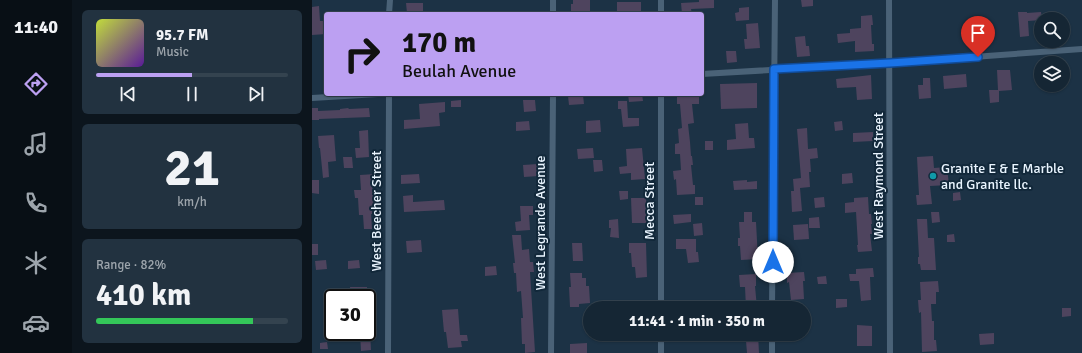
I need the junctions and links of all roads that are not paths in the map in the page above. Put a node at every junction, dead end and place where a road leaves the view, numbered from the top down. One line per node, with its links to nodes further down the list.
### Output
1 (390, 0): 6 (street)
2 (553, 0): 7 (street)
3 (661, 0): 8 (street)
4 (775, 0): 11 (street)
5 (889, 0): 10 (street, West Raymond Street)
6 (390, 12)
7 (553, 12)
8 (661, 12)
9 (1082, 49): 10 (street)
10 (890, 63): 11 (street); 26 (street, West Raymond Street)
11 (774, 69): 12 (street); 19 (street)
12 (704, 74)
13 (345, 96): 17 (street)
14 (389, 96): 22 (street, West Beecher Street)
15 (553, 96): 23 (street, West Legrande Avenue)
16 (661, 96): 18 (street, Mecca Street)
17 (312, 98)
18 (661, 301)
19 (772, 301)
20 (661, 341): 24 (street)
21 (772, 341): 25 (street)
22 (388, 353)
23 (552, 353)
24 (661, 353)
25 (772, 353)
26 (890, 353)

